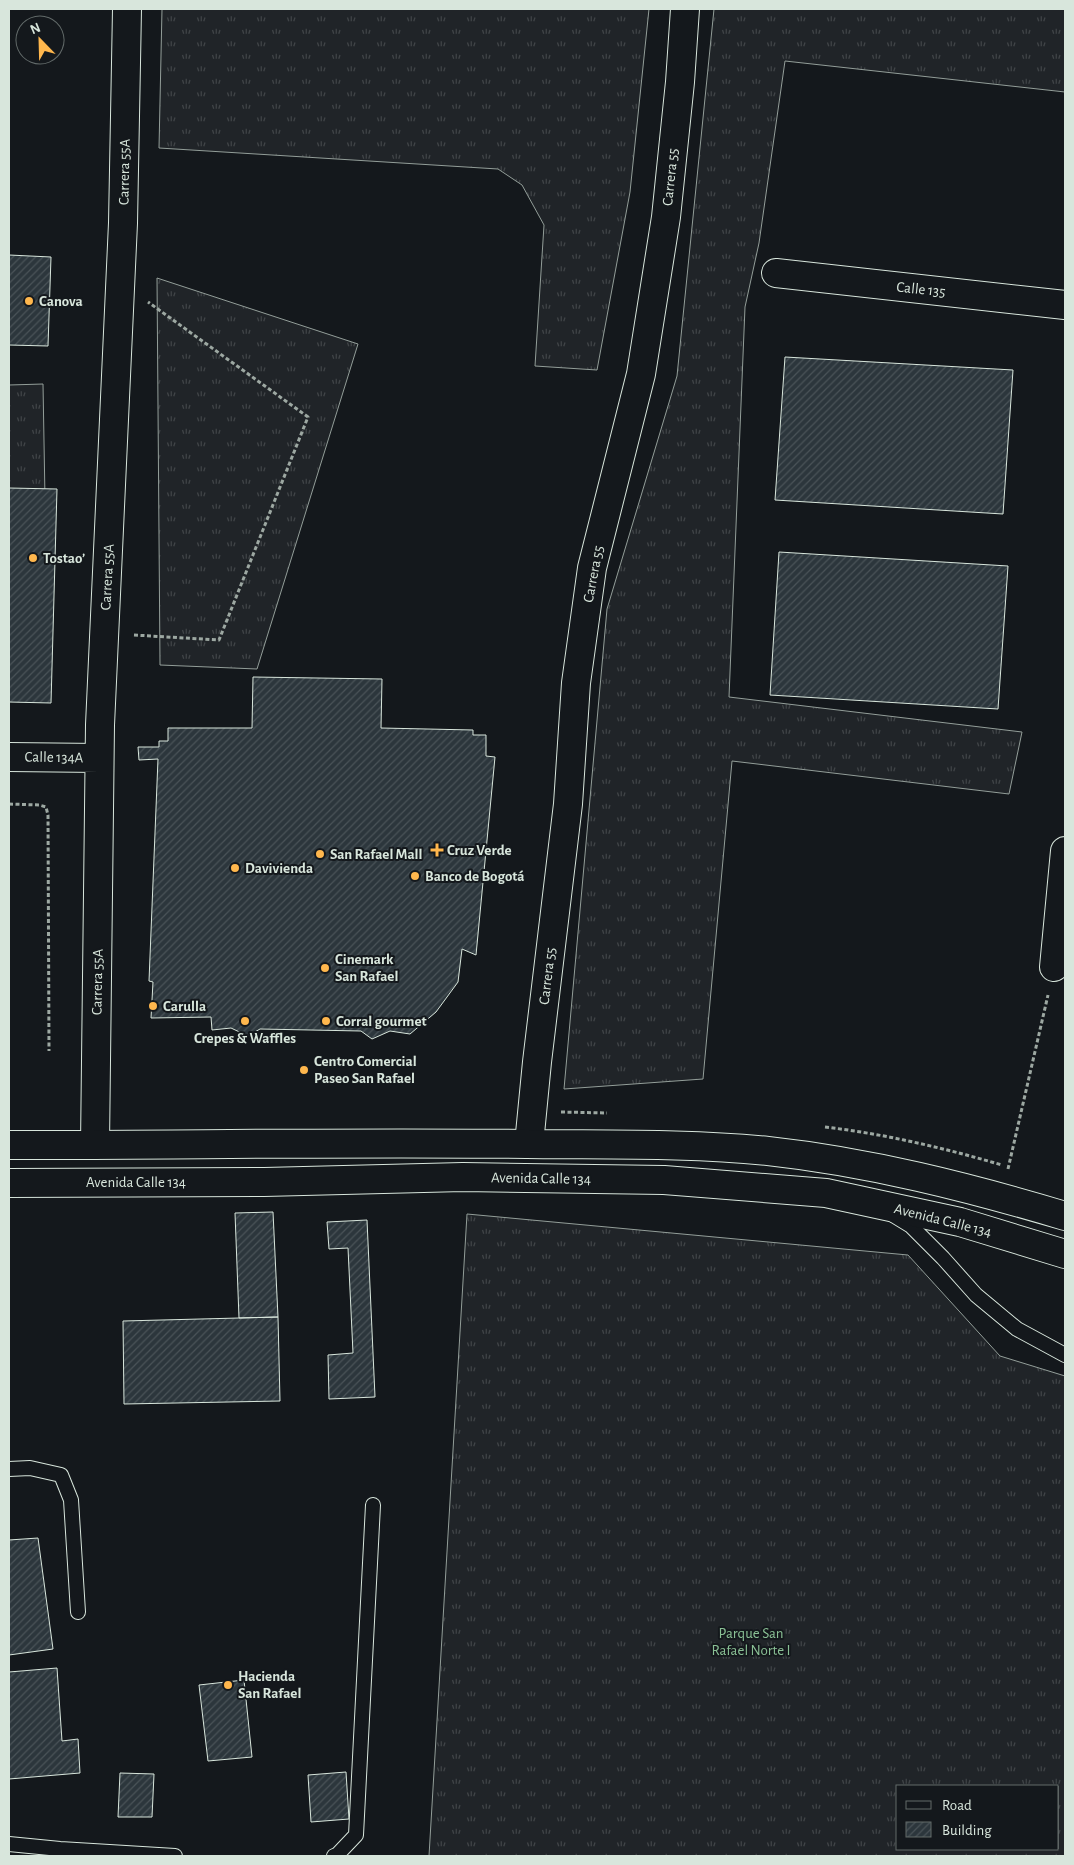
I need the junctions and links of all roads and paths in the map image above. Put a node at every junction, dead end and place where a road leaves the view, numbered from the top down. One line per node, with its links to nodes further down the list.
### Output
1 (126, 9): 8 (street, Carrera 55A)
2 (685, 9): 13 (street, Carrera 55)
3 (776, 273): 5 (street, Calle 135)
4 (142, 298): 6 (path)
5 (1065, 305)
6 (134, 635)
7 (9, 757): 8 (street, Calle 134A)
8 (99, 758): 15 (street, Carrera 55A)
9 (9, 804): 12 (path)
10 (1065, 851): 11 (street)
11 (1054, 967): 17 (path)
12 (49, 1051)
13 (530, 1144): 15 (street); 17 (street)
14 (9, 1145): 15 (street)
15 (95, 1145)
16 (9, 1183): 18 (street, Avenida Calle 134)
17 (1001, 1197): 19 (street)
18 (874, 1203): 20 (street, Avenida Calle 134); 21 (lane)
19 (1065, 1216)
20 (1065, 1254)
21 (1065, 1355)
22 (9, 1469): 24 (lane)
23 (373, 1505): 27 (lane)
24 (78, 1612)
25 (9, 1844): 26 (lane)
26 (175, 1856)
27 (334, 1856)

